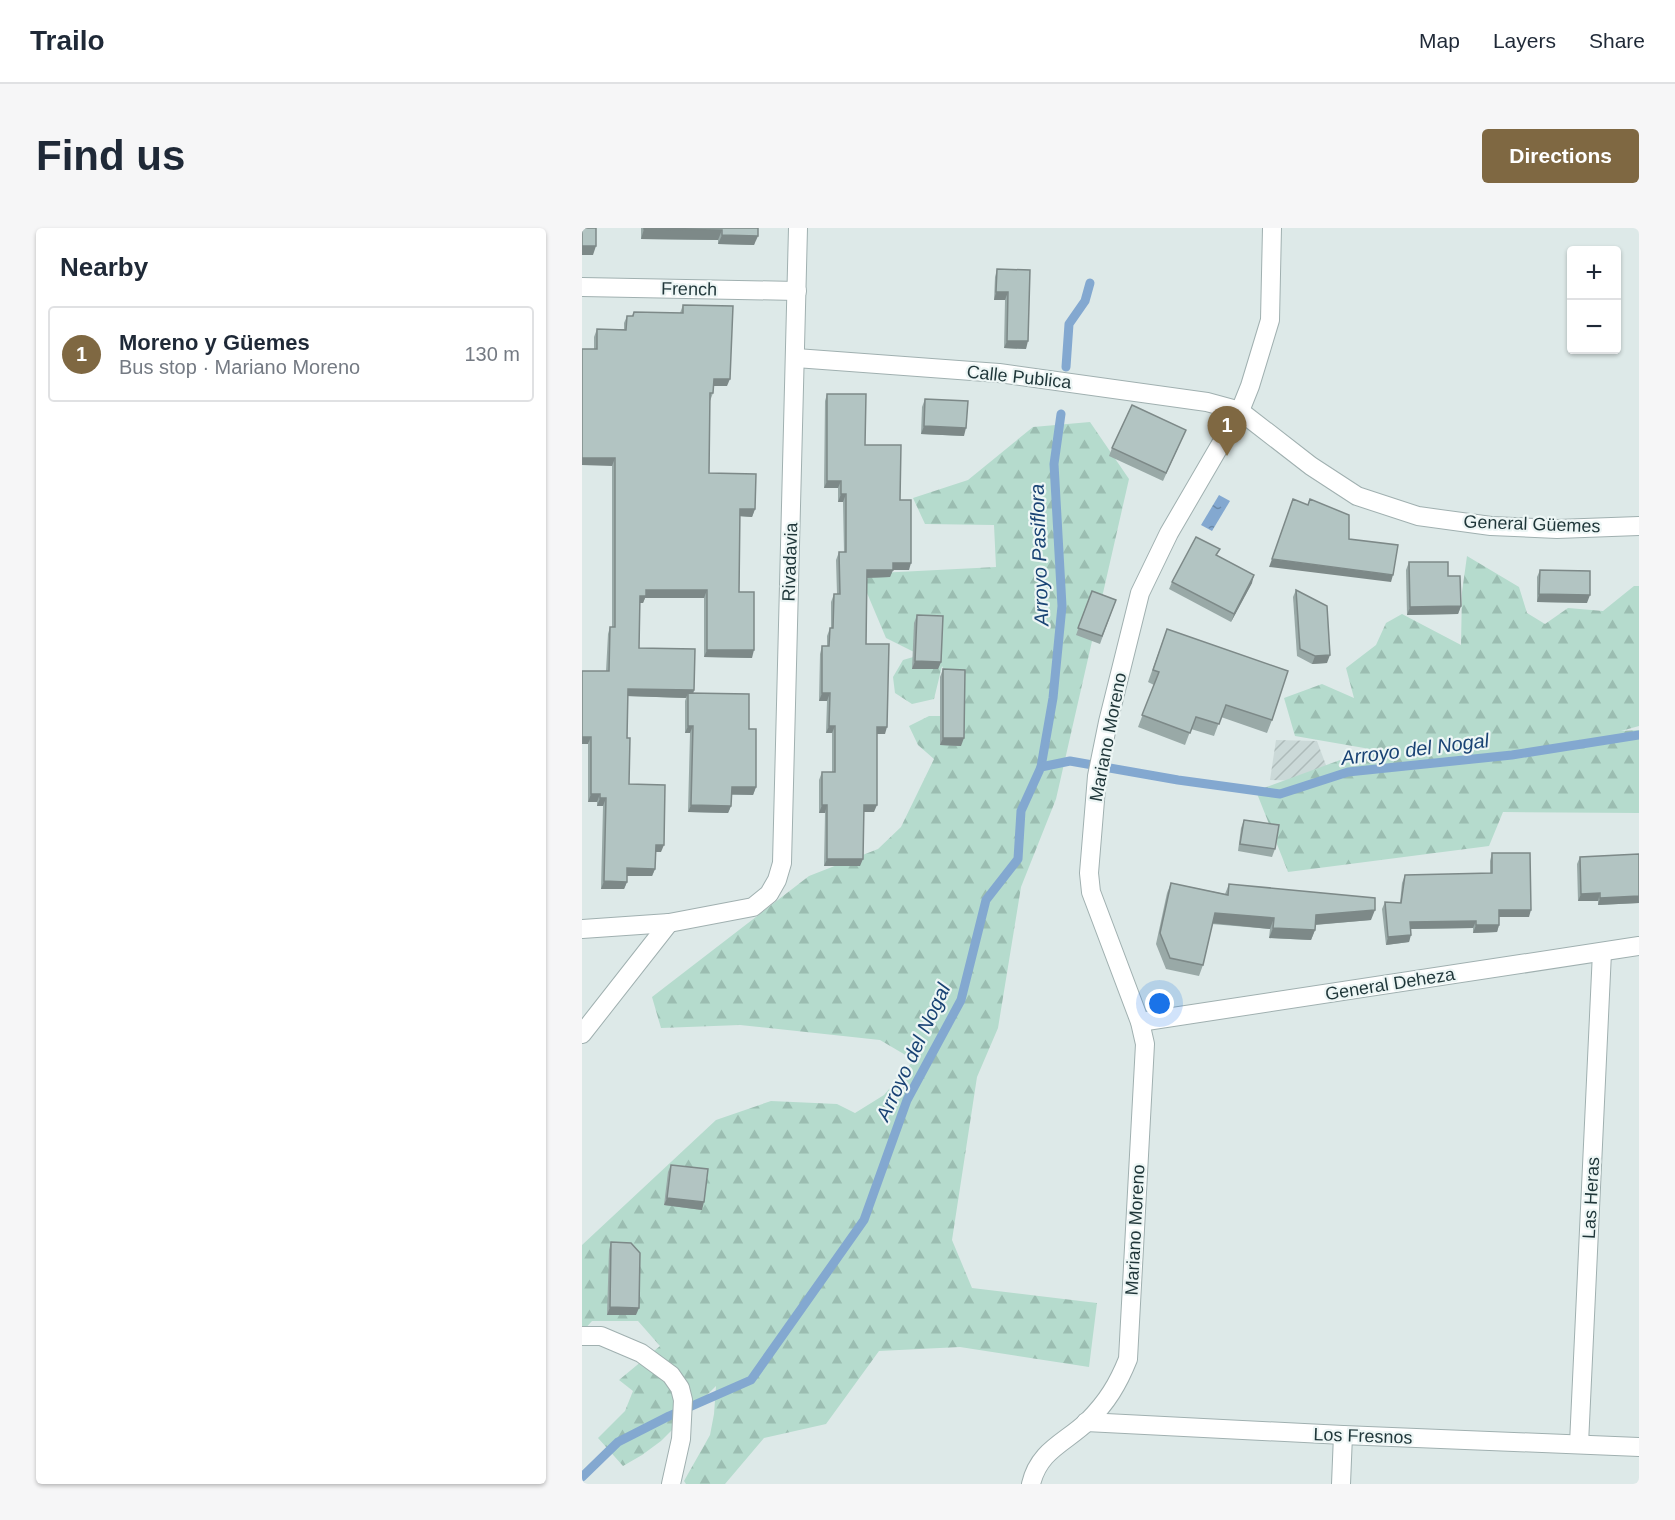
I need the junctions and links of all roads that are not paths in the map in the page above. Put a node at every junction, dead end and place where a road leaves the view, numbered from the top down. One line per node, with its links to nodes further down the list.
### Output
1 (798, 228): 4 (street, Rivadavia)
2 (1272, 228): 6 (street, Mariano Moreno)
3 (582, 287): 4 (street, French)
4 (797, 291): 5 (street, Rivadavia)
5 (796, 358): 6 (street, Calle Publica); 8 (street, Rivadavia)
6 (1240, 411): 7 (street, General Güemes); 12 (street, Mariano Moreno)
7 (1639, 526)
8 (669, 923): 9 (street); 13 (street)
9 (582, 929)
10 (1639, 946): 11 (street, General Deheza)
11 (1602, 952): 12 (street, General Deheza); 17 (street, Las Heras)
12 (1140, 1022): 15 (street, Mariano Moreno)
13 (582, 1034)
14 (582, 1336): 19 (street)
15 (1086, 1422): 16 (street, Los Fresnos); 20 (street, Mariano Moreno)
16 (1343, 1435): 17 (street, Los Fresnos); 21 (street)
17 (1579, 1444): 18 (street, Los Fresnos)
18 (1639, 1447)
19 (670, 1484)
20 (1031, 1484)
21 (1341, 1484)

